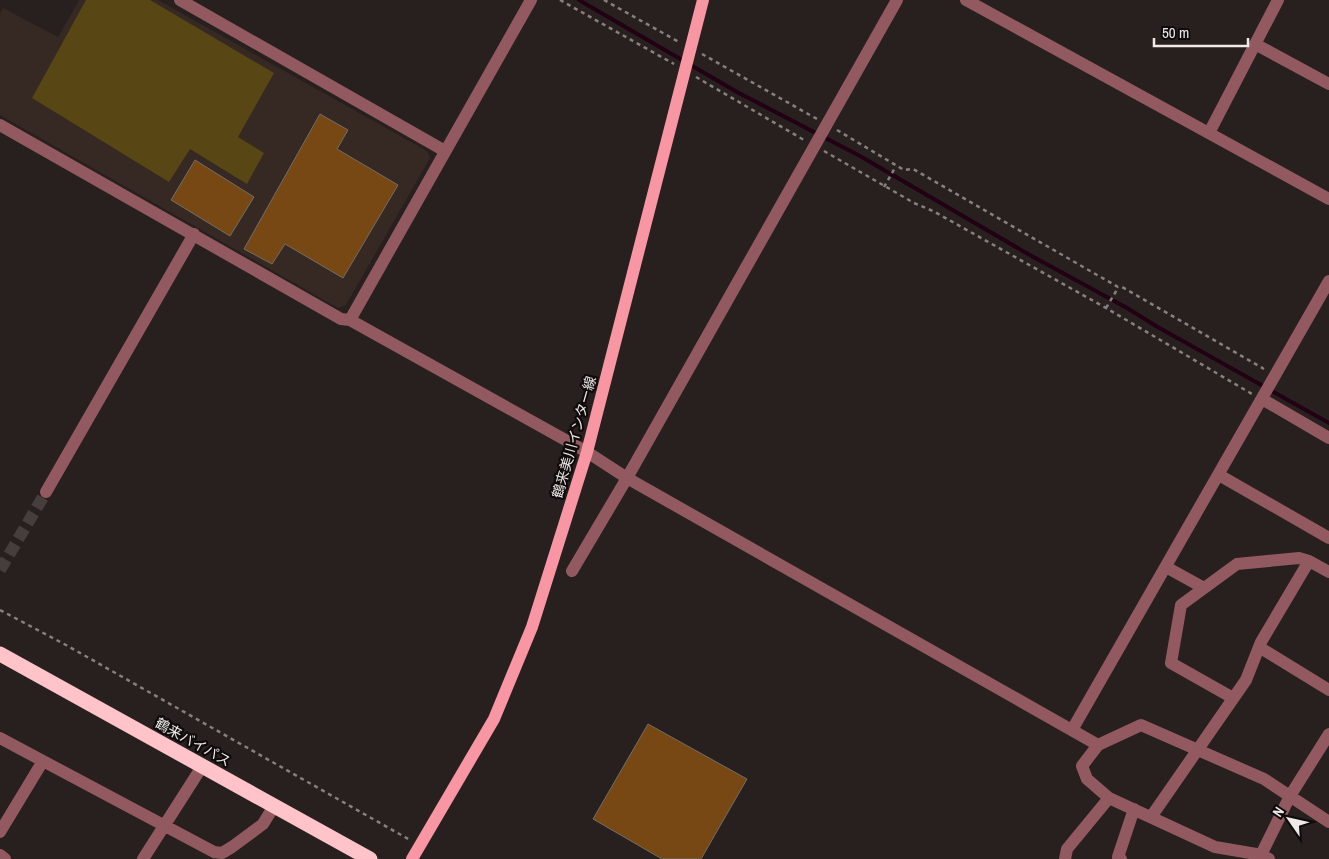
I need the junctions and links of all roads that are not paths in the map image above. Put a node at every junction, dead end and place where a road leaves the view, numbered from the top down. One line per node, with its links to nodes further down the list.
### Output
1 (180, 0): 11 (street)
2 (530, 0): 11 (street)
3 (703, 0): 18 (main road, 鶴来美川インター線)
4 (897, 0): 20 (street)
5 (966, 0): 10 (street)
6 (1278, 0): 7 (street)
7 (1255, 44): 8 (street); 10 (street)
8 (1329, 84)
9 (0, 125): 13 (street)
10 (1209, 133): 12 (street)
11 (445, 151): 15 (street)
12 (1329, 199)
13 (194, 234): 15 (street); 21 (street)
14 (1329, 280): 16 (street)
15 (350, 320): 18 (street)
16 (1268, 388): 17 (street); 19 (street)
17 (1329, 438)
18 (586, 452): 20 (street); 52 (main road, 鶴来美川インター線)
19 (1218, 475): 22 (street); 24 (street)
20 (628, 478): 25 (street); 32 (street)
21 (46, 492)
22 (1329, 538)
23 (1309, 561): 26 (street); 27 (street); 28 (street)
24 (1166, 567): 27 (street); 32 (street)
25 (572, 571)
26 (1329, 572)
27 (1204, 588): 31 (street)
28 (1259, 648): 30 (street); 31 (street)
29 (0, 654): 38 (highway, 鶴来バイパス)
30 (1329, 690)
31 (1233, 698): 36 (street)
32 (1072, 730): 35 (street)
33 (0, 738): 37 (street)
34 (1327, 741): 39 (street)
35 (1098, 744): 36 (street); 40 (street)
36 (1198, 750): 39 (street); 43 (street)
37 (43, 761): 45 (street); 46 (street)
38 (203, 766): 41 (highway, 鶴来バイパス); 45 (street)
39 (1290, 796): 44 (street); 48 (street)
40 (1109, 798): 42 (street); 53 (street)
41 (274, 806): 45 (street); 51 (highway, 鶴来バイパス)
42 (1134, 809): 43 (street); 54 (street)
43 (1151, 817): 48 (street)
44 (1329, 822)
45 (165, 825): 50 (street)
46 (0, 832)
47 (0, 856): 49 (street)
48 (1263, 858)
49 (5, 859)
50 (143, 859)
51 (370, 859)
52 (412, 859)
53 (1065, 859)
54 (1121, 859)

